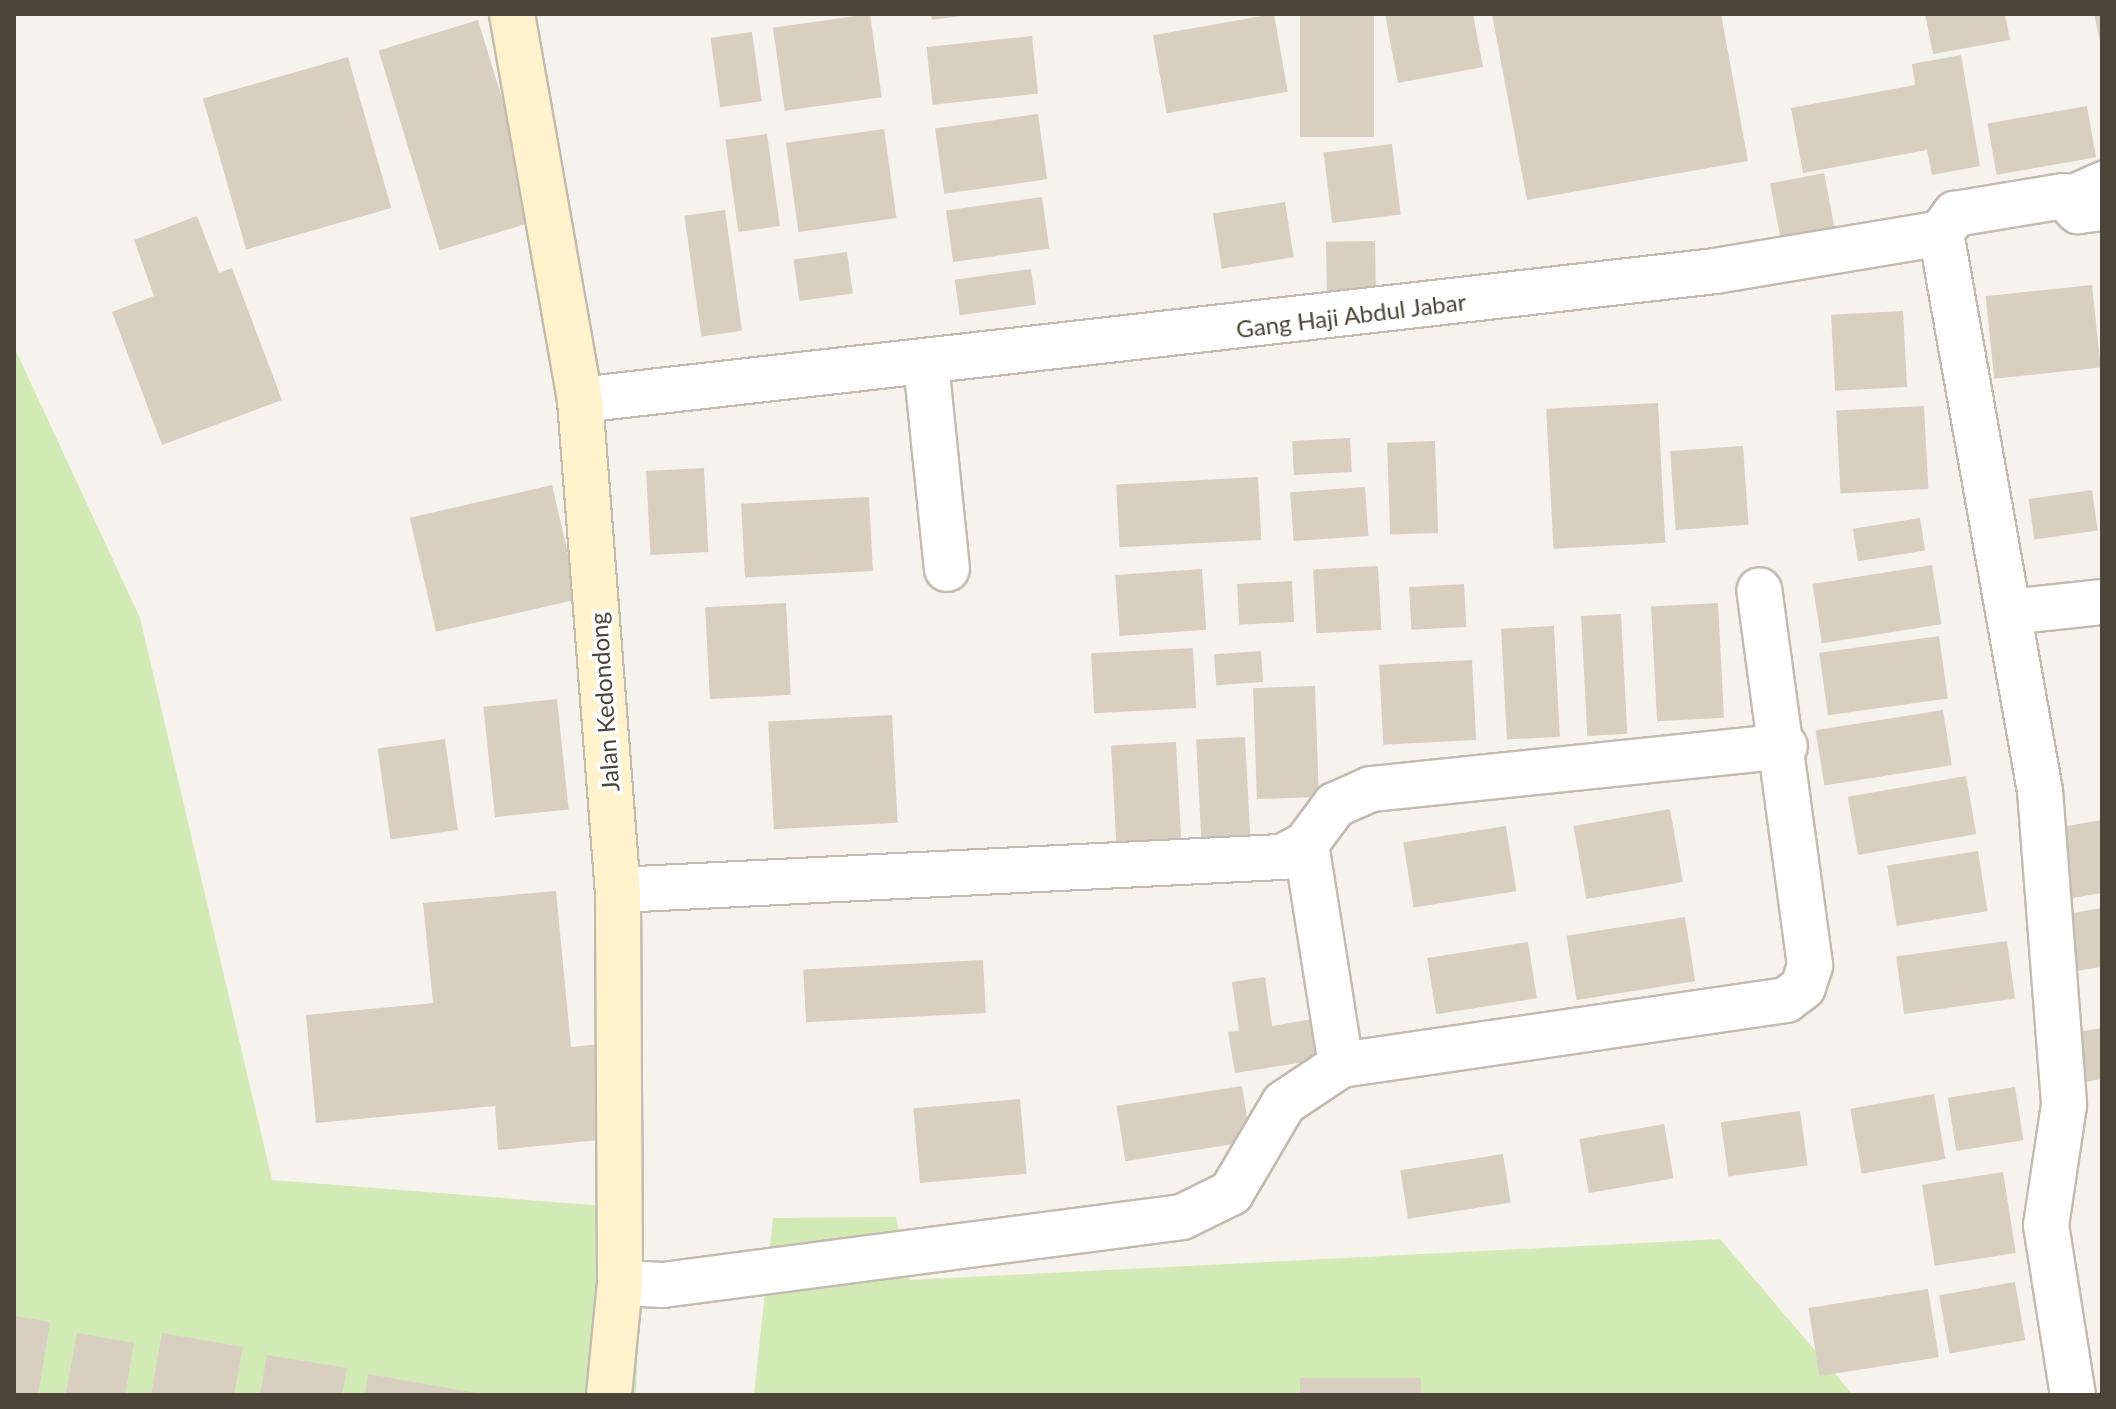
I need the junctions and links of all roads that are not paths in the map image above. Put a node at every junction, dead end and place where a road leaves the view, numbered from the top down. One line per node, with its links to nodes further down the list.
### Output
1 (512, 14): 5 (street, Jalan Kedondong)
2 (2089, 194): 3 (street, Gang Haji Abdul Jabar)
3 (1941, 233): 4 (street, Gang Haji Abdul Jabar); 9 (street)
4 (926, 363): 5 (street, Gang Haji Abdul Jabar); 6 (street)
5 (580, 400): 12 (street, Jalan Kedondong)
6 (947, 569)
7 (1759, 590): 10 (street)
8 (2102, 602): 9 (street)
9 (2009, 612): 14 (street)
10 (1785, 746): 11 (street); 13 (street)
11 (1306, 844): 12 (street); 13 (street)
12 (618, 890): 15 (street, Jalan Kedondong)
13 (1341, 1065): 15 (street)
14 (2083, 1104): 16 (street)
15 (620, 1283): 17 (street, Jalan Kedondong)
16 (2069, 1394)
17 (609, 1395)

